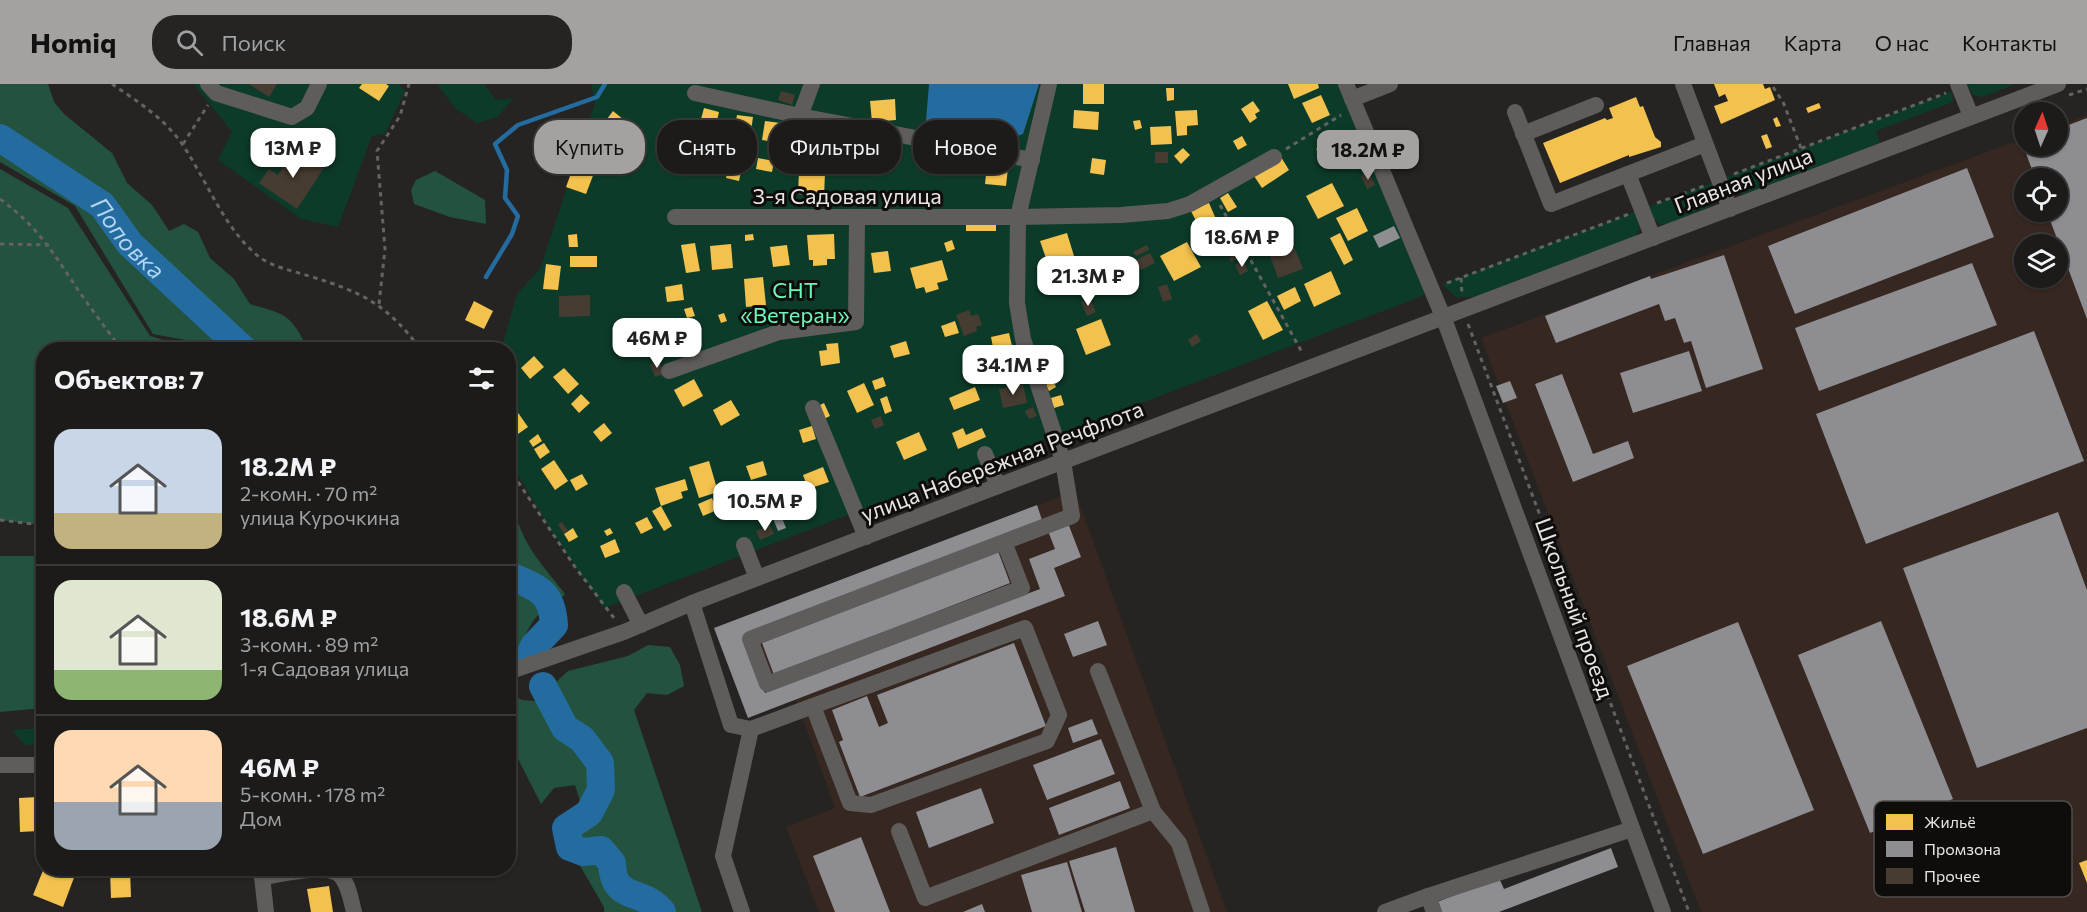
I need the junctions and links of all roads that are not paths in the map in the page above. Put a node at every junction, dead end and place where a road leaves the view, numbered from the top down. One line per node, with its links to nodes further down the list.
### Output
1 (319, 84): 8 (street)
2 (812, 84): 13 (street)
3 (1049, 84): 18 (street)
4 (1390, 84): 9 (street)
5 (1683, 84): 16 (street)
6 (2058, 84): 14 (street, Главная улица)
7 (1955, 87): 14 (street)
8 (212, 88)
9 (1349, 92): 25 (street, Школьный проезд)
10 (695, 93): 13 (street)
11 (1596, 105): 15 (street)
12 (1515, 112): 15 (street)
13 (800, 116): 18 (street)
14 (1971, 116): 20 (street, Главная улица)
15 (1523, 134): 19 (street)
16 (1705, 144): 19 (street); 20 (street)
17 (1274, 157): 22 (street, 3-я Садовая улица)
18 (1032, 160): 22 (street)
19 (1628, 174): 24 (street)
20 (1730, 209): 24 (street, Главная улица)
21 (675, 217): 23 (street, 3-я Садовая улица)
22 (1018, 217): 23 (street, 3-я Садовая улица); 29 (street)
23 (857, 218): 26 (street)
24 (1653, 238): 25 (street, Главная улица)
25 (1444, 319): 29 (street, улица Набережная Речфлота); 45 (street, Школьный проезд)
26 (669, 371)
27 (813, 408): 31 (street)
28 (985, 454): 30 (street)
29 (1063, 461): 30 (street, улица Набережная Речфлота); 32 (street)
30 (998, 486): 31 (street, улица Набережная Речфлота)
31 (866, 537): 34 (street, улица Набережная Речфлота)
32 (1004, 542): 32 (street)
33 (744, 545): 34 (street)
34 (757, 578): 36 (street, улица Набережная Речфлота)
35 (624, 592): 37 (street)
36 (692, 603): 37 (street, улица Набережная Речфлота); 41 (street)
37 (641, 625): 38 (street, улица Набережная Речфлота)
38 (516, 669)
39 (1098, 671): 44 (street)
40 (813, 706): 40 (street); 41 (street)
41 (751, 729): 52 (street)
42 (0, 765): 43 (street)
43 (36, 765)
44 (1153, 812): 46 (street); 53 (street)
45 (1632, 829): 49 (street); 56 (street, Школьный проезд)
46 (899, 831)
47 (261, 876): 50 (street)
48 (341, 876): 51 (street)
49 (1428, 896): 54 (street); 55 (street)
50 (266, 912)
51 (354, 912)
52 (742, 912)
53 (1202, 912)
54 (1385, 912)
55 (1434, 912)
56 (1663, 912)

